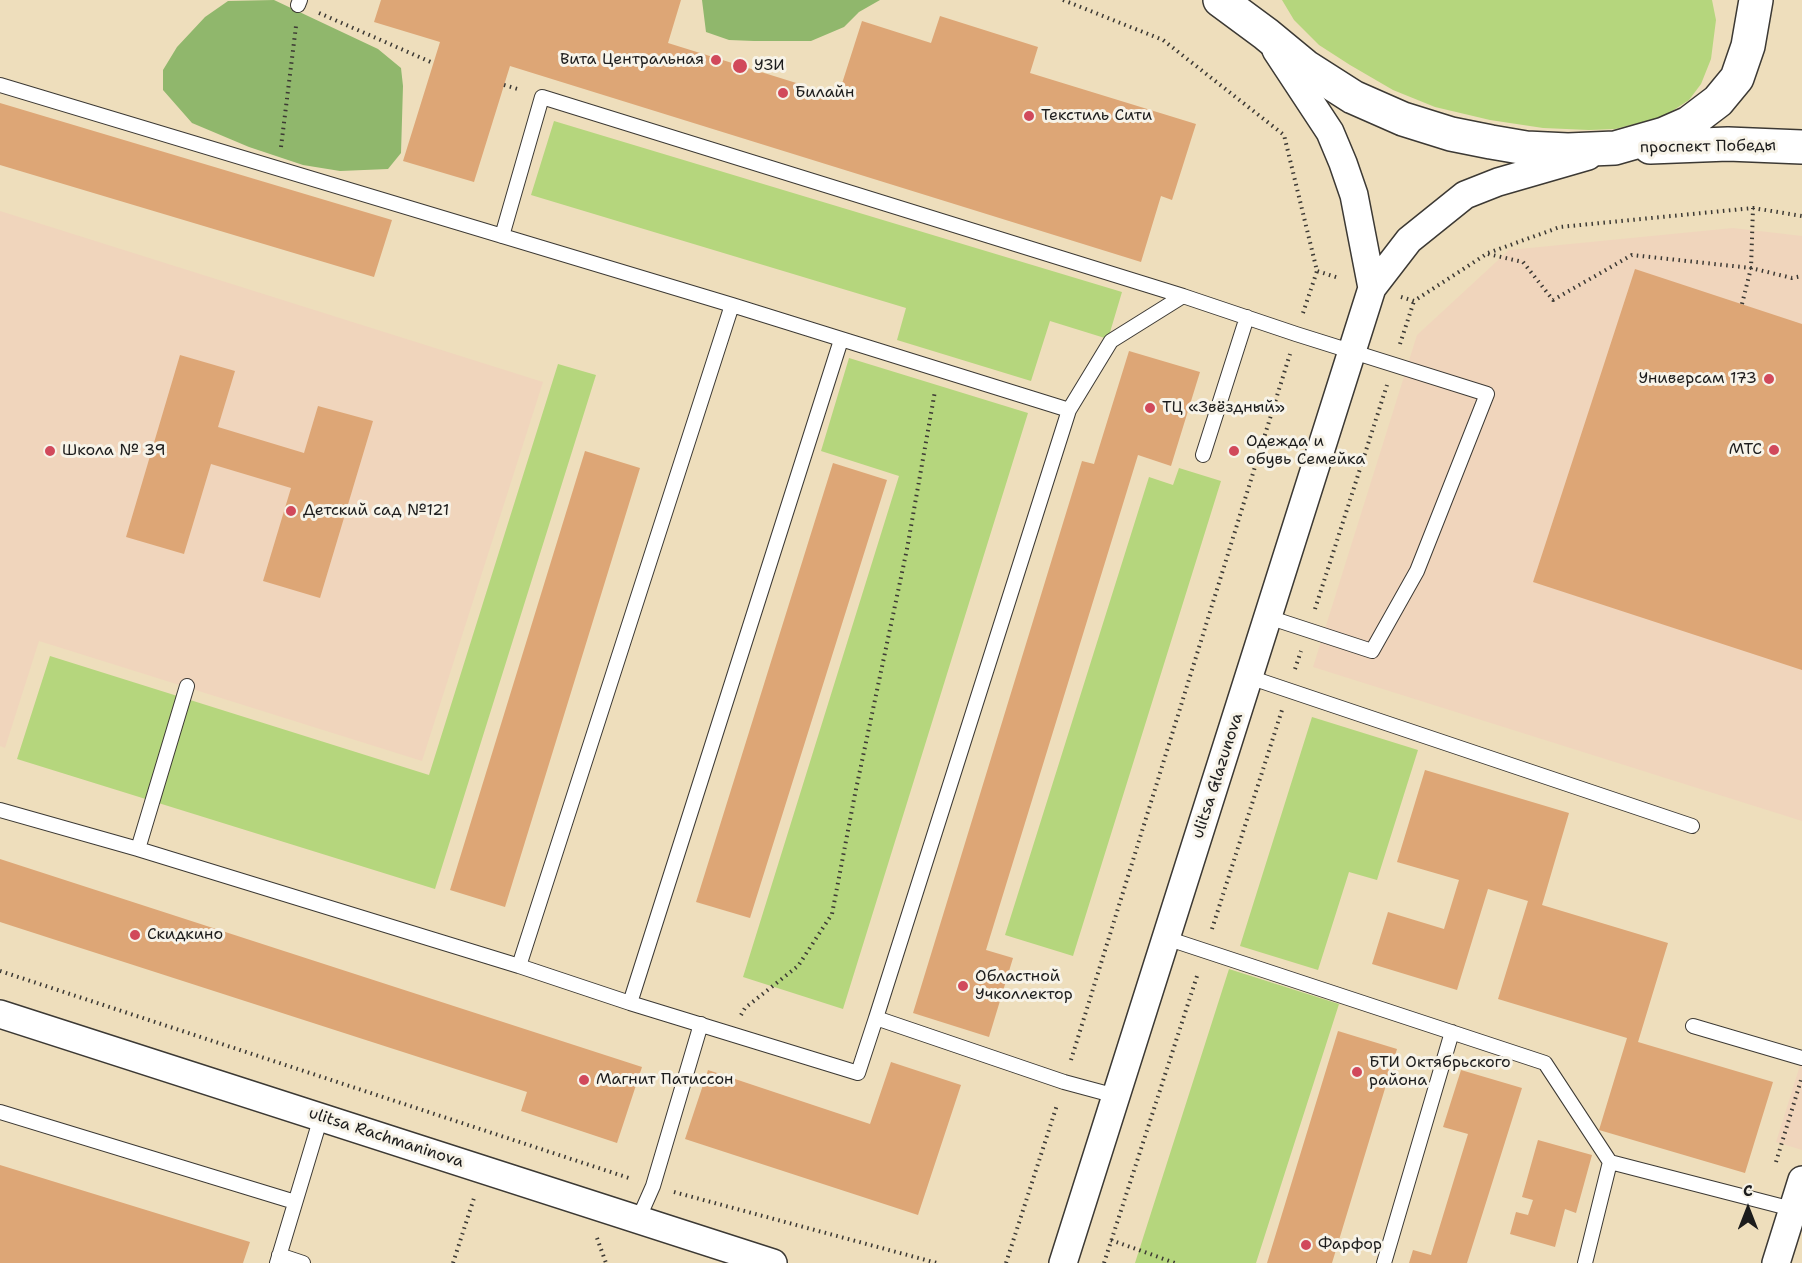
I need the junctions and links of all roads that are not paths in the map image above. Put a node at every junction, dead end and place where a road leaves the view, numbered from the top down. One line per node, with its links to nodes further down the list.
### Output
1 (1220, 0): 4 (main road)
2 (1255, 0): 4 (main road)
3 (1756, 0): 7 (main road)
4 (1266, 34): 7 (main road); 9 (street, ulitsa Glazunova)
5 (0, 85): 8 (lane)
6 (1802, 147): 7 (main road, проспект Победы)
7 (1615, 148): 9 (street, ulitsa Glazunova)
8 (502, 236): 10 (lane); 11 (lane)
9 (1372, 288): 14 (street, ulitsa Glazunova)
10 (1183, 296): 12 (lane); 15 (lane)
11 (732, 305): 13 (lane); 24 (lane)
12 (1247, 317): 14 (lane); 16 (lane)
13 (841, 340): 15 (lane); 25 (lane)
14 (1352, 351): 17 (street, ulitsa Glazunova); 17 (lane)
15 (1069, 410): 27 (lane)
16 (1203, 455)
17 (1268, 617): 18 (street, ulitsa Glazunova)
18 (1249, 677): 21 (lane); 23 (street, ulitsa Glazunova)
19 (187, 686): 22 (lane)
20 (0, 810): 22 (lane)
21 (1692, 826)
22 (138, 849): 24 (lane)
23 (1166, 938): 30 (lane); 32 (street, ulitsa Glazunova)
24 (519, 966): 25 (lane)
25 (630, 1003): 28 (lane)
26 (0, 1014): 34 (street, ulitsa Rachmaninova)
27 (876, 1018): 28 (lane); 32 (lane)
28 (701, 1024): 39 (lane)
29 (1693, 1026): 31 (lane)
30 (1452, 1032): 35 (lane); 44 (lane)
31 (1802, 1058)
32 (1116, 1096): 43 (street, ulitsa Glazunova)
33 (0, 1112): 37 (lane)
34 (321, 1117): 37 (lane); 39 (street, ulitsa Rachmaninova)
35 (1610, 1162): 38 (lane); 45 (lane)
36 (1802, 1180): 38 (street)
37 (295, 1202): 40 (lane)
38 (1797, 1210): 46 (street)
39 (638, 1220): 41 (street, ulitsa Rachmaninova)
40 (278, 1259): 42 (lane)
41 (756, 1260)
42 (303, 1263)
43 (1063, 1263)
44 (1384, 1263)
45 (1585, 1263)
46 (1776, 1263)

